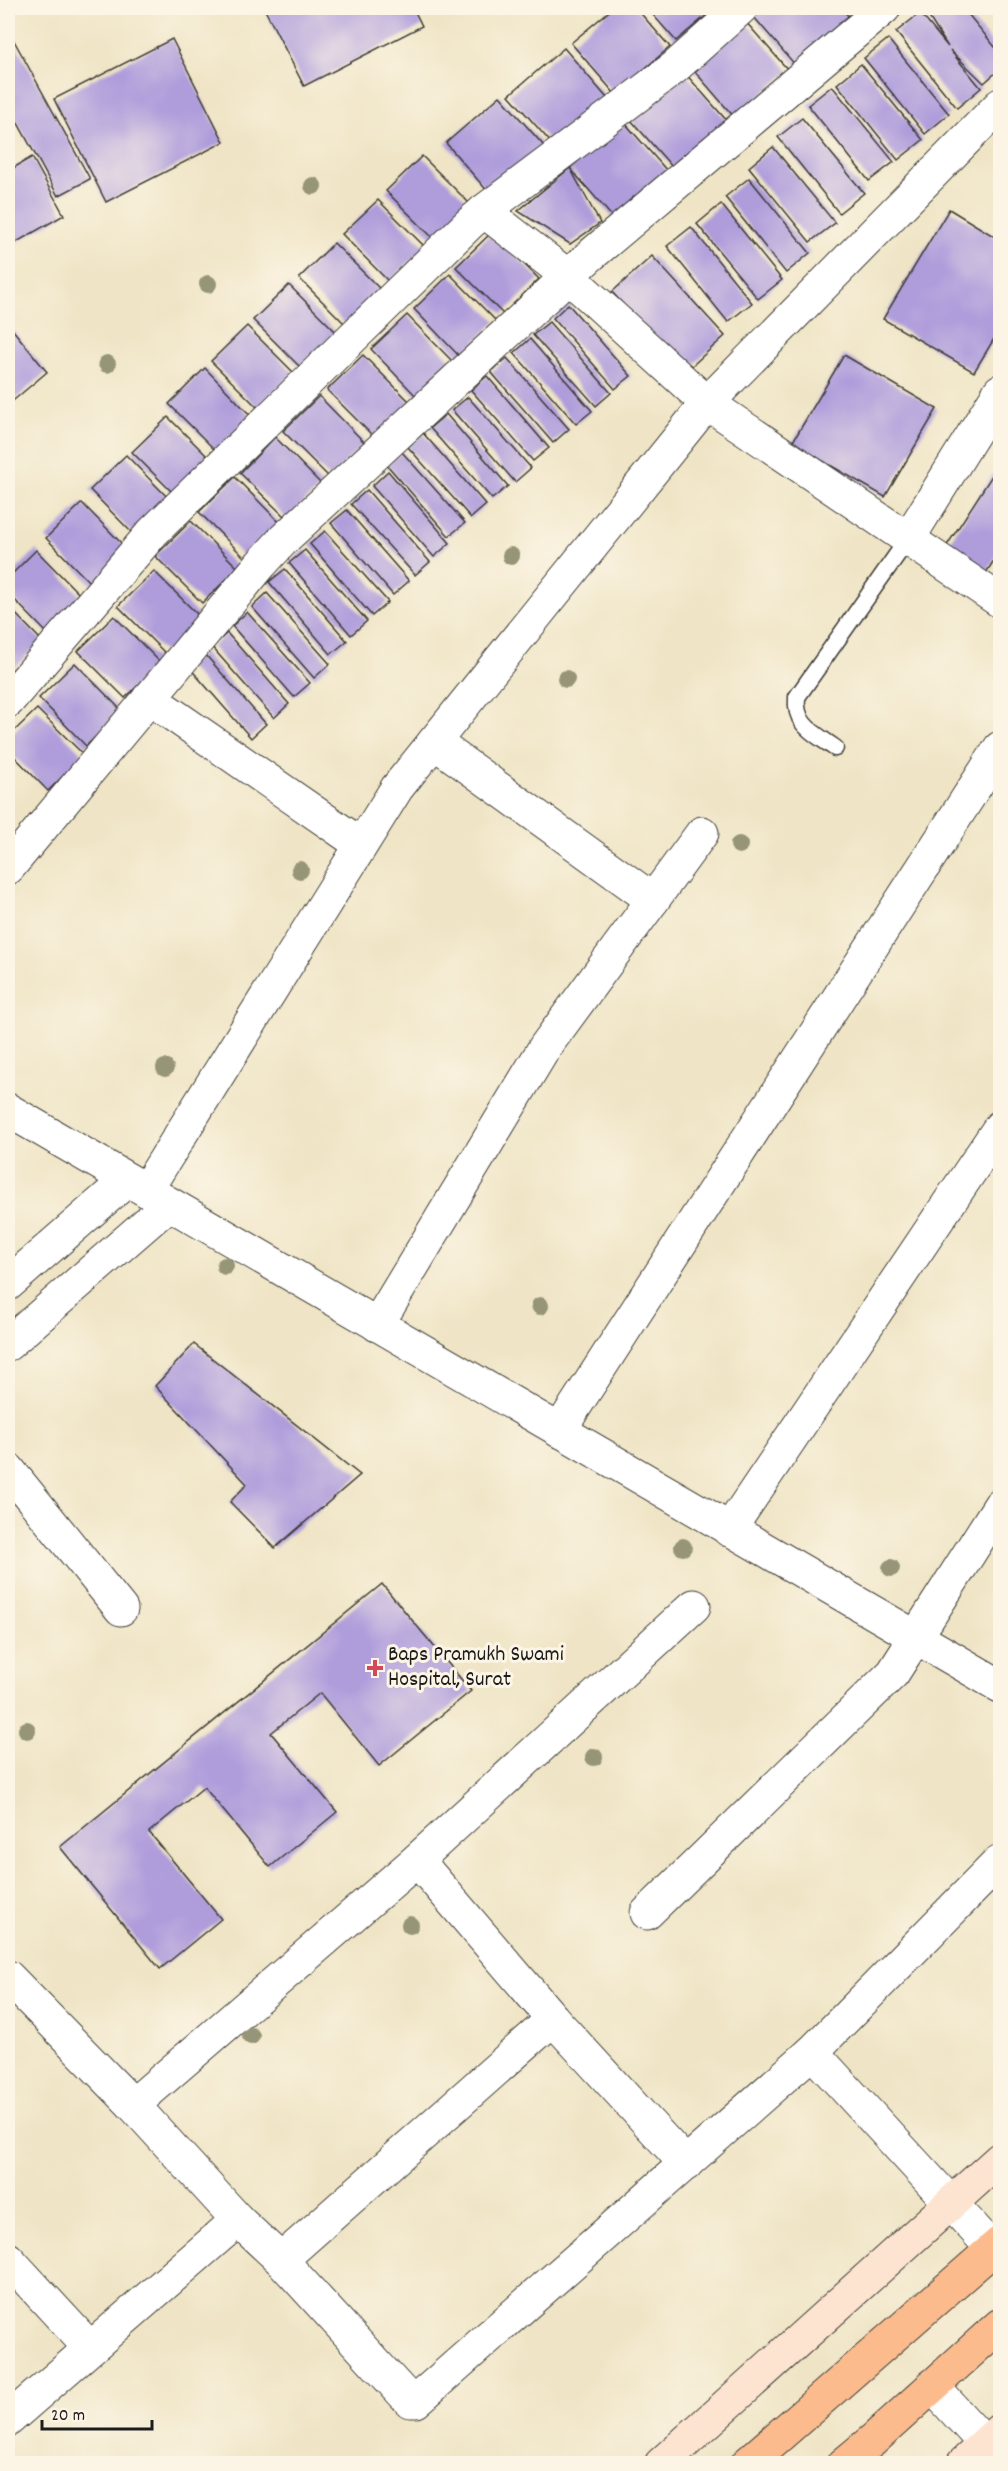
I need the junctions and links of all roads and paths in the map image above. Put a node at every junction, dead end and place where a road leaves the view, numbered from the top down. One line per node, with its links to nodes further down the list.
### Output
1 (741, 8): 4 (street)
2 (884, 8): 5 (street)
3 (1000, 105): 7 (street)
4 (484, 211): 5 (street); 11 (street)
5 (569, 277): 7 (street); 10 (street)
6 (1000, 391): 8 (street)
7 (707, 403): 8 (street); 12 (street)
8 (908, 539): 9 (street); 13 (lane)
9 (1000, 601)
10 (149, 698): 16 (street); 17 (street)
11 (8, 701)
12 (434, 742): 16 (street); 18 (street)
13 (835, 748)
14 (1000, 748): 25 (street)
15 (702, 833): 18 (street)
16 (360, 844): 21 (street)
17 (8, 868)
18 (653, 900): 23 (street)
19 (8, 1110): 21 (street)
20 (1000, 1127): 28 (street)
21 (148, 1191): 22 (street); 23 (street); 24 (street)
22 (8, 1284)
23 (377, 1325): 25 (street)
24 (8, 1344)
25 (559, 1431): 28 (street)
26 (8, 1469): 30 (street)
27 (1000, 1505): 31 (street)
28 (729, 1530): 31 (street)
29 (694, 1606): 33 (street)
30 (121, 1609)
31 (917, 1639): 32 (street); 35 (street)
32 (1000, 1686)
33 (417, 1860): 37 (street); 39 (street)
34 (1000, 1861): 38 (street)
35 (647, 1913)
36 (8, 1977): 39 (street)
37 (553, 2019): 41 (street); 46 (street)
38 (812, 2052): 41 (street); 42 (street)
39 (133, 2105): 43 (street)
40 (1000, 2159): 42 (street)
41 (686, 2164): 46 (street)
42 (951, 2203): 44 (street); 52 (street)
43 (238, 2220): 46 (street); 48 (street)
44 (997, 2246): 53 (highway)
45 (8, 2259): 48 (street)
46 (281, 2260)
47 (1000, 2325): 49 (highway)
48 (90, 2348): 50 (street)
49 (932, 2386): 51 (street); 54 (highway)
50 (8, 2420)
51 (987, 2449)
52 (661, 2463)
53 (747, 2463)
54 (844, 2463)

